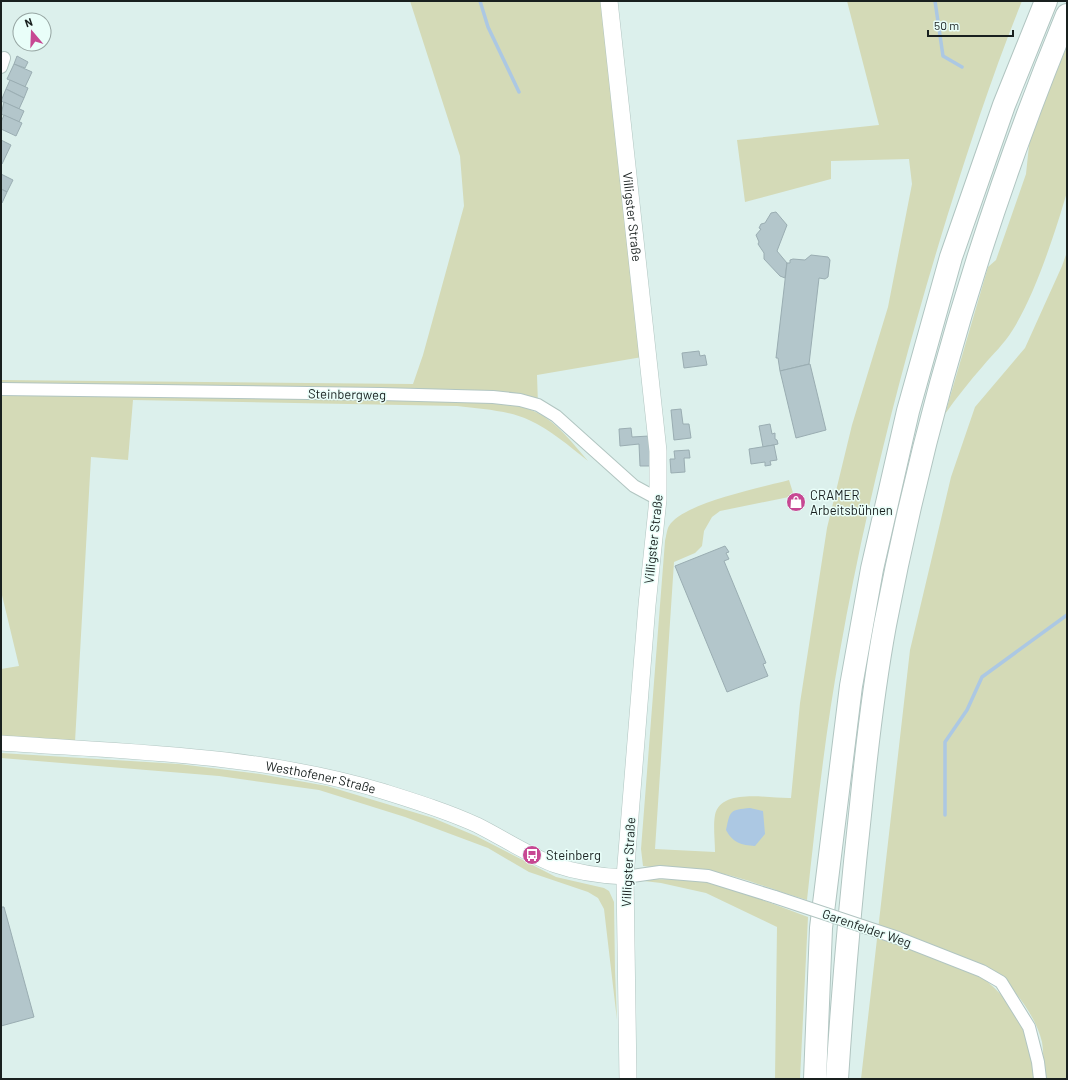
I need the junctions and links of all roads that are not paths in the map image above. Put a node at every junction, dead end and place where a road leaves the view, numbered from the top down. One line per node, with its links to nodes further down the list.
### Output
1 (609, 1): 5 (main road, Villigster Straße)
2 (1046, 1): 9 (highway)
3 (1067, 15): 10 (highway)
4 (1, 389): 5 (street, Steinbergweg)
5 (658, 499): 7 (main road, Villigster Straße)
6 (1, 744): 7 (street, Westhofener Straße)
7 (625, 877): 8 (main road, Villigster Straße); 11 (street, Garenfelder Weg, bridge)
8 (628, 1079)
9 (815, 1079)
10 (838, 1079)
11 (1040, 1079)

